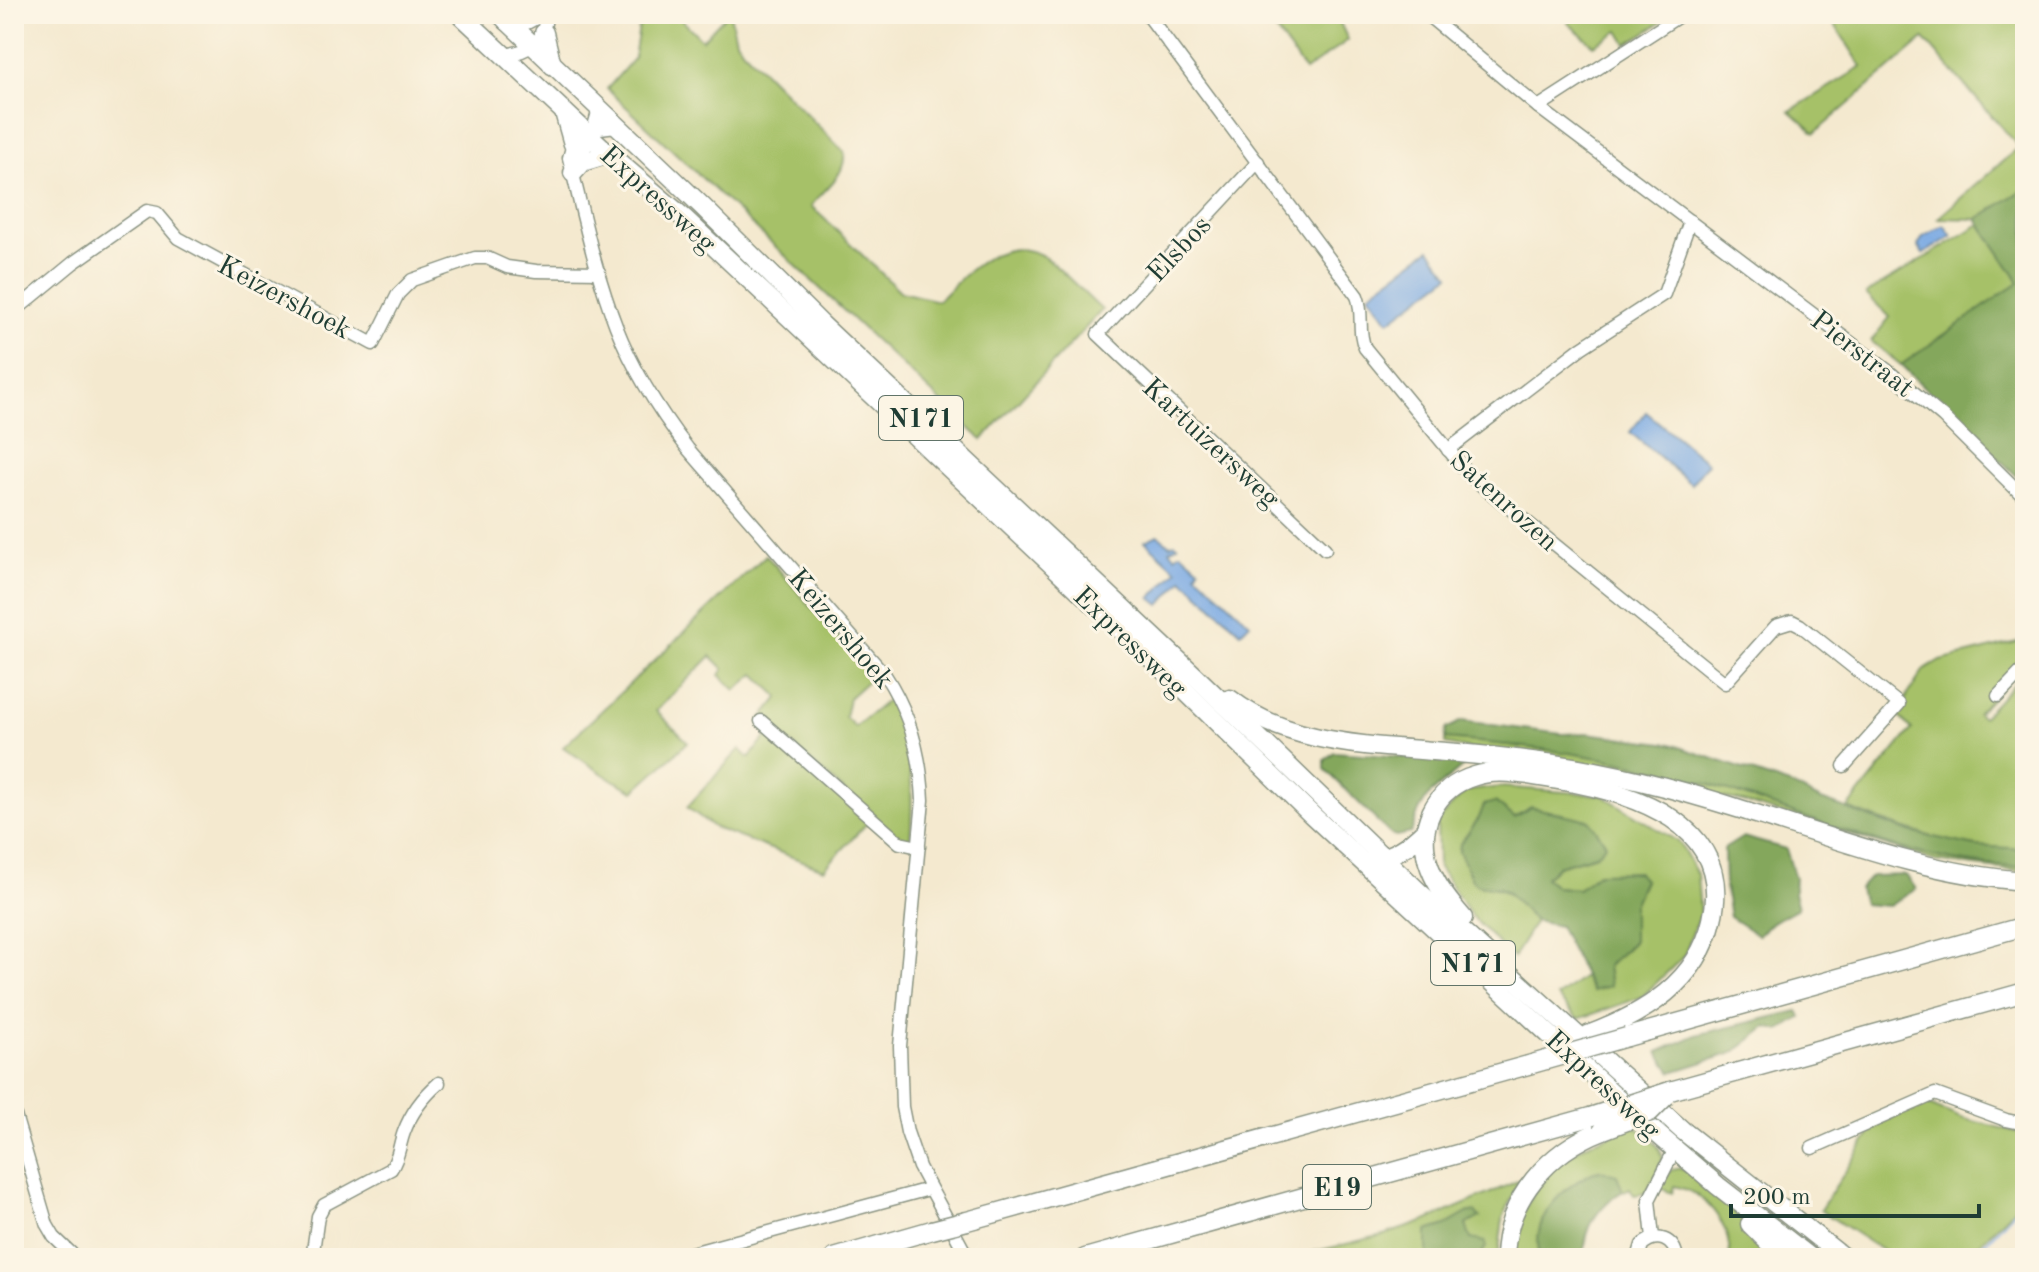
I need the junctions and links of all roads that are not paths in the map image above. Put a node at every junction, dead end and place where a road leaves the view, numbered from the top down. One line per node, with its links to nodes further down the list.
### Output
1 (460, 14): 7 (highway)
2 (537, 14): 6 (highway)
3 (1147, 14): 13 (street, Satenrozen)
4 (1426, 14): 8 (street, Pierstraat)
5 (1682, 14): 8 (street)
6 (503, 17): 7 (highway)
7 (529, 40): 9 (highway, Expressweg / N171); 11 (highway)
8 (1538, 107): 15 (street, Pierstraat)
9 (599, 109): 10 (highway, Expressweg / N171); 11 (street)
10 (616, 126): 11 (street); 23 (highway, Expressweg / N171)
11 (586, 135): 12 (highway, Expressweg / N171); 14 (street); 14 (street, Keizershoek)
12 (609, 154): 14 (highway); 29 (highway, Expressweg / N171)
13 (1258, 162): 18 (street, Elsbos); 19 (street, Satenrozen)
14 (573, 173): 16 (street, Keizershoek)
15 (1690, 221): 19 (street); 20 (street, Pierstraat)
16 (599, 272): 17 (street, Keizershoek); 31 (street, Keizershoek)
17 (22, 305)
18 (1098, 334): 21 (street, Kartuizersweg)
19 (1448, 450): 28 (street, Satenrozen)
20 (2025, 498)
21 (1325, 549)
22 (2025, 668): 24 (street)
23 (1194, 675): 26 (highway); 27 (highway, Expressweg / N171)
24 (1998, 696)
25 (761, 721): 31 (street)
26 (1310, 737): 27 (highway); 34 (highway)
27 (1288, 766): 29 (highway); 32 (highway, Expressweg / N171)
28 (1844, 766)
29 (1289, 793): 33 (highway, Expressweg / N171)
30 (1425, 830): 32 (highway); 36 (highway); 38 (highway)
31 (919, 847): 47 (street, Keizershoek)
32 (1384, 858): 33 (highway); 36 (highway, Expressweg / N171)
33 (1363, 860): 45 (highway, Expressweg / N171)
34 (2025, 881)
35 (2025, 926): 38 (highway, E19)
36 (1509, 972): 43 (highway, Expressweg / N171)
37 (2025, 992): 41 (highway, E19, bridge)
38 (1620, 1031): 52 (highway, E19, bridge)
39 (439, 1083): 50 (street)
40 (14, 1112): 49 (street)
41 (1596, 1123): 54 (highway, E19); 55 (highway)
42 (2025, 1124): 44 (street)
43 (1682, 1130): 45 (highway); 60 (highway, Expressweg / N171)
44 (1812, 1148)
45 (1675, 1149): 46 (highway, Expressweg / N171); 48 (street)
46 (1718, 1186): 58 (highway); 59 (highway, Expressweg / N171)
47 (929, 1189): 51 (street); 53 (street, Keizershoek)
48 (1653, 1238): 56 (street); 57 (street)
49 (76, 1258)
50 (312, 1258)
51 (673, 1258)
52 (834, 1258)
53 (968, 1258)
54 (1085, 1258)
55 (1505, 1258)
56 (1638, 1258)
57 (1677, 1258)
58 (1784, 1258)
59 (1811, 1258)
60 (1844, 1258)

